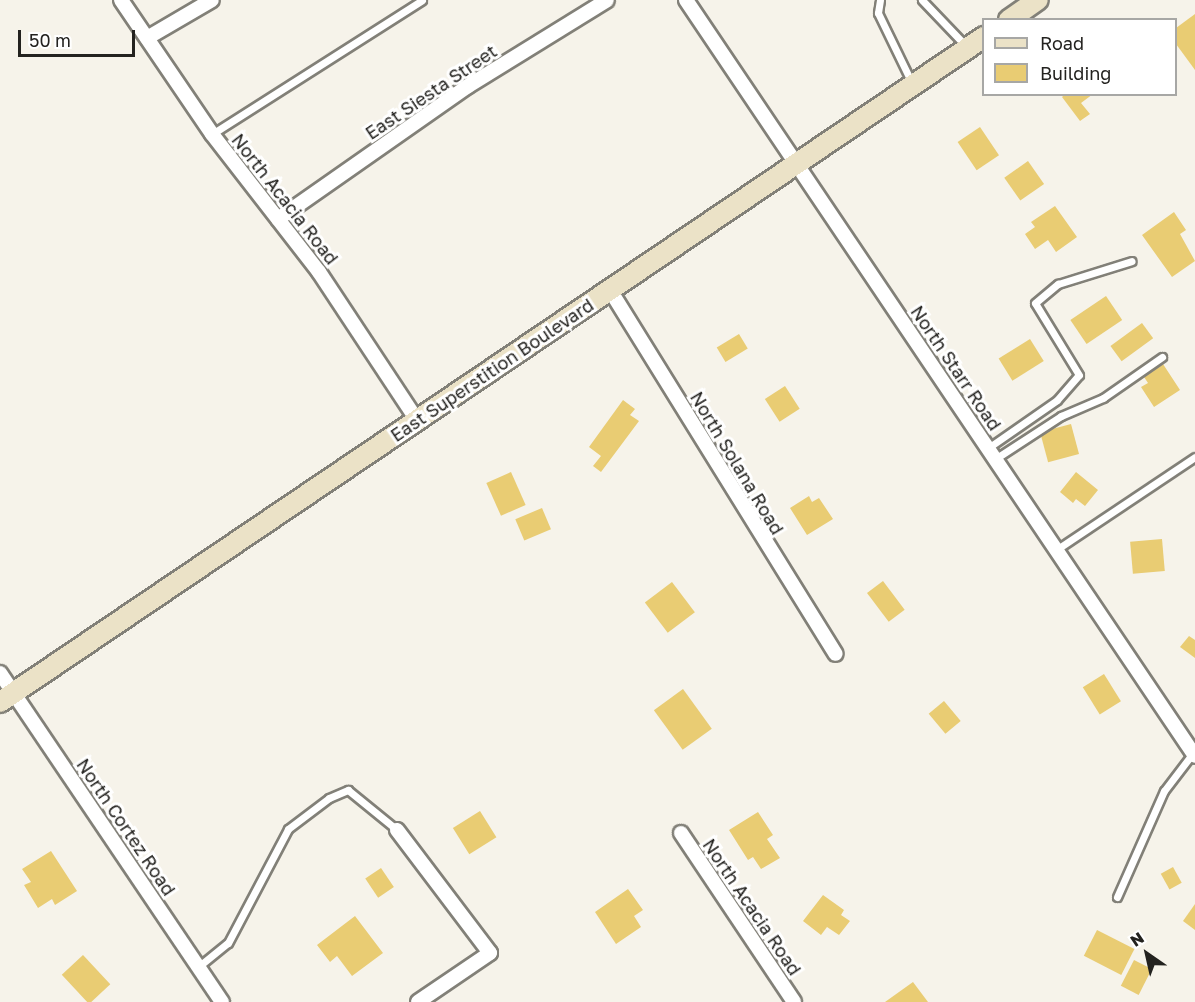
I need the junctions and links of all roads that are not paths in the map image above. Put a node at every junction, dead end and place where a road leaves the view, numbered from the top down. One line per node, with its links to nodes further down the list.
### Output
1 (121, 0): 10 (street, North Acacia Road)
2 (212, 0): 10 (street)
3 (422, 0): 13 (lane)
4 (607, 0): 15 (street, East Siesta Street)
5 (686, 0): 14 (street, North Starr Road)
6 (880, 0): 12 (lane)
7 (922, 0): 11 (lane)
8 (1038, 0): 9 (main road)
9 (1012, 18)
10 (147, 38): 13 (street, North Acacia Road)
11 (976, 42): 12 (main road, East Superstition Boulevard)
12 (913, 85): 14 (main road, East Superstition Boulevard)
13 (212, 135): 15 (street, North Acacia Road)
14 (796, 164): 17 (main road, East Superstition Boulevard); 20 (street, North Starr Road)
15 (278, 219): 19 (street, North Acacia Road)
16 (1132, 261): 20 (lane)
17 (610, 290): 19 (main road, East Superstition Boulevard); 23 (street, North Solana Road)
18 (1162, 357): 20 (lane)
19 (417, 420): 25 (main road, East Superstition Boulevard)
20 (992, 454): 22 (street, North Starr Road)
21 (1195, 457): 22 (lane)
22 (1056, 550): 26 (street, North Starr Road)
23 (836, 654)
24 (0, 673): 25 (street, North Cortez Road)
25 (7, 698): 31 (street, North Cortez Road)
26 (1189, 735): 27 (street, North Starr Road)
27 (1194, 754): 30 (lane)
28 (397, 830): 31 (lane); 33 (street)
29 (681, 832): 34 (street, North Acacia Road)
30 (1117, 897)
31 (198, 967): 32 (street, North Cortez Road)
32 (222, 1002)
33 (418, 1002)
34 (794, 1002)

